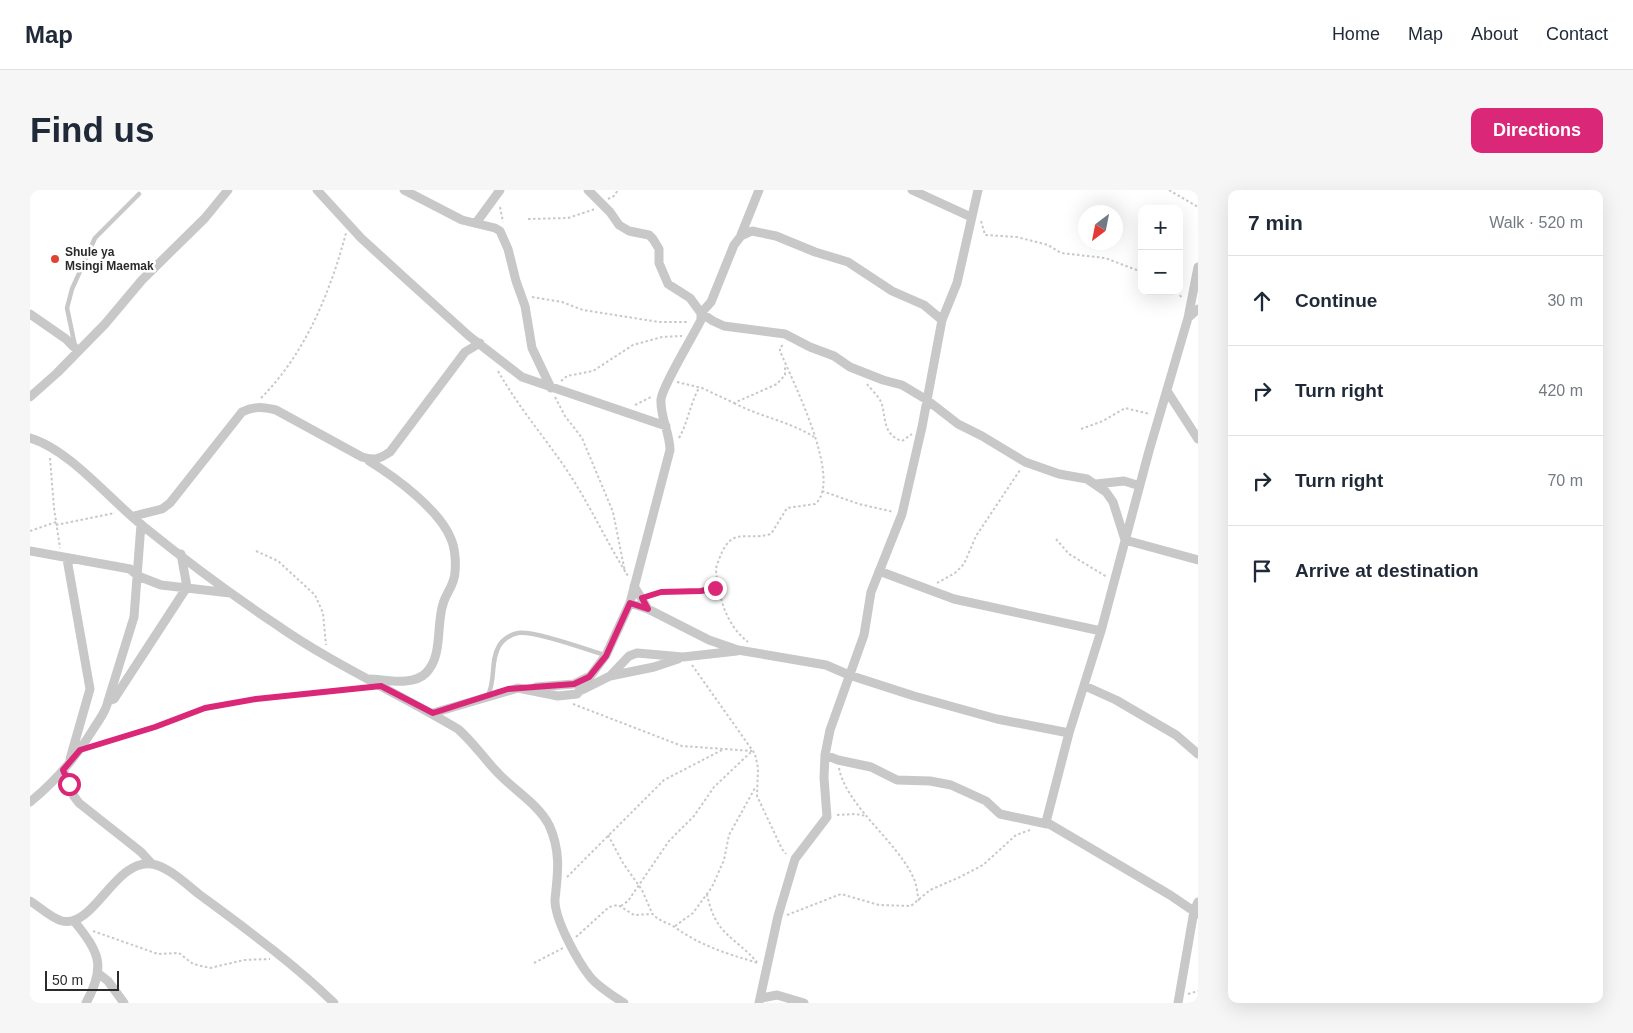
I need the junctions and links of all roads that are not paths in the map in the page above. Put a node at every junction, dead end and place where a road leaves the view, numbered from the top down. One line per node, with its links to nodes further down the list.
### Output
1 (228, 190): 20 (street)
2 (404, 190): 11 (street)
3 (588, 190): 16 (street)
4 (759, 190): 12 (street)
5 (912, 190): 10 (street)
6 (978, 190): 10 (street)
7 (319, 191): 19 (street)
8 (498, 192): 11 (street)
9 (139, 194): 20 (lane)
10 (972, 216): 18 (street)
11 (476, 223): 21 (street)
12 (741, 236): 16 (street); 18 (street)
13 (1198, 267): 17 (street)
14 (1198, 309): 17 (street)
15 (30, 314): 20 (street)
16 (701, 316): 24 (street); 25 (street)
17 (1188, 318): 22 (street)
18 (942, 320): 24 (street)
19 (480, 343): 21 (street); 29 (street)
20 (77, 349): 23 (street)
21 (551, 388): 25 (street)
22 (1167, 391): 28 (street); 31 (street)
23 (30, 397)
24 (927, 400): 30 (street); 39 (street)
25 (666, 426): 41 (street)
26 (30, 433): 27 (street)
27 (34, 439): 32 (street)
28 (1198, 439)
29 (362, 457): 32 (street); 53 (street)
30 (1096, 484): 31 (street); 34 (street)
31 (1139, 488): 34 (street)
32 (134, 516): 33 (street)
33 (141, 524): 36 (street); 40 (street)
34 (1126, 540): 38 (street); 46 (street)
35 (30, 551): 37 (street)
36 (181, 554): 42 (street); 43 (street)
37 (65, 558): 40 (street); 63 (street)
38 (1198, 560)
39 (879, 571): 46 (street); 50 (street)
40 (138, 576): 42 (street); 58 (street)
41 (634, 586): 44 (street); 45 (street)
42 (187, 587): 43 (street); 58 (street)
43 (233, 593): 53 (street)
44 (630, 603): 45 (street); 48 (street)
45 (648, 609): 47 (street)
46 (1101, 631): 54 (street)
47 (743, 650): 49 (street); 50 (street)
48 (606, 656): 52 (street); 57 (lane)
49 (683, 657): 51 (street); 51 (street)
50 (849, 675): 60 (street); 61 (street)
51 (610, 676): 56 (street)
52 (589, 677): 55 (street); 56 (street)
53 (368, 679): 59 (street)
54 (1085, 686): 60 (street); 62 (street)
55 (518, 688): 56 (street); 57 (street)
56 (582, 690)
57 (487, 696): 59 (street)
58 (108, 700): 63 (street)
59 (433, 713): 76 (street)
60 (1069, 733): 65 (street)
61 (825, 754): 65 (street); 72 (street)
62 (1198, 754)
63 (66, 767): 64 (street); 66 (street)
64 (30, 802)
65 (1046, 825): 69 (street)
66 (152, 864): 70 (street); 75 (street)
67 (30, 901): 70 (street)
68 (1198, 902): 69 (street)
69 (1196, 913): 78 (street)
70 (76, 924): 71 (street)
71 (99, 974): 73 (street); 74 (street)
72 (760, 1000): 77 (street)
73 (86, 1003)
74 (124, 1003)
75 (334, 1003)
76 (624, 1003)
77 (804, 1003)
78 (1178, 1003)

